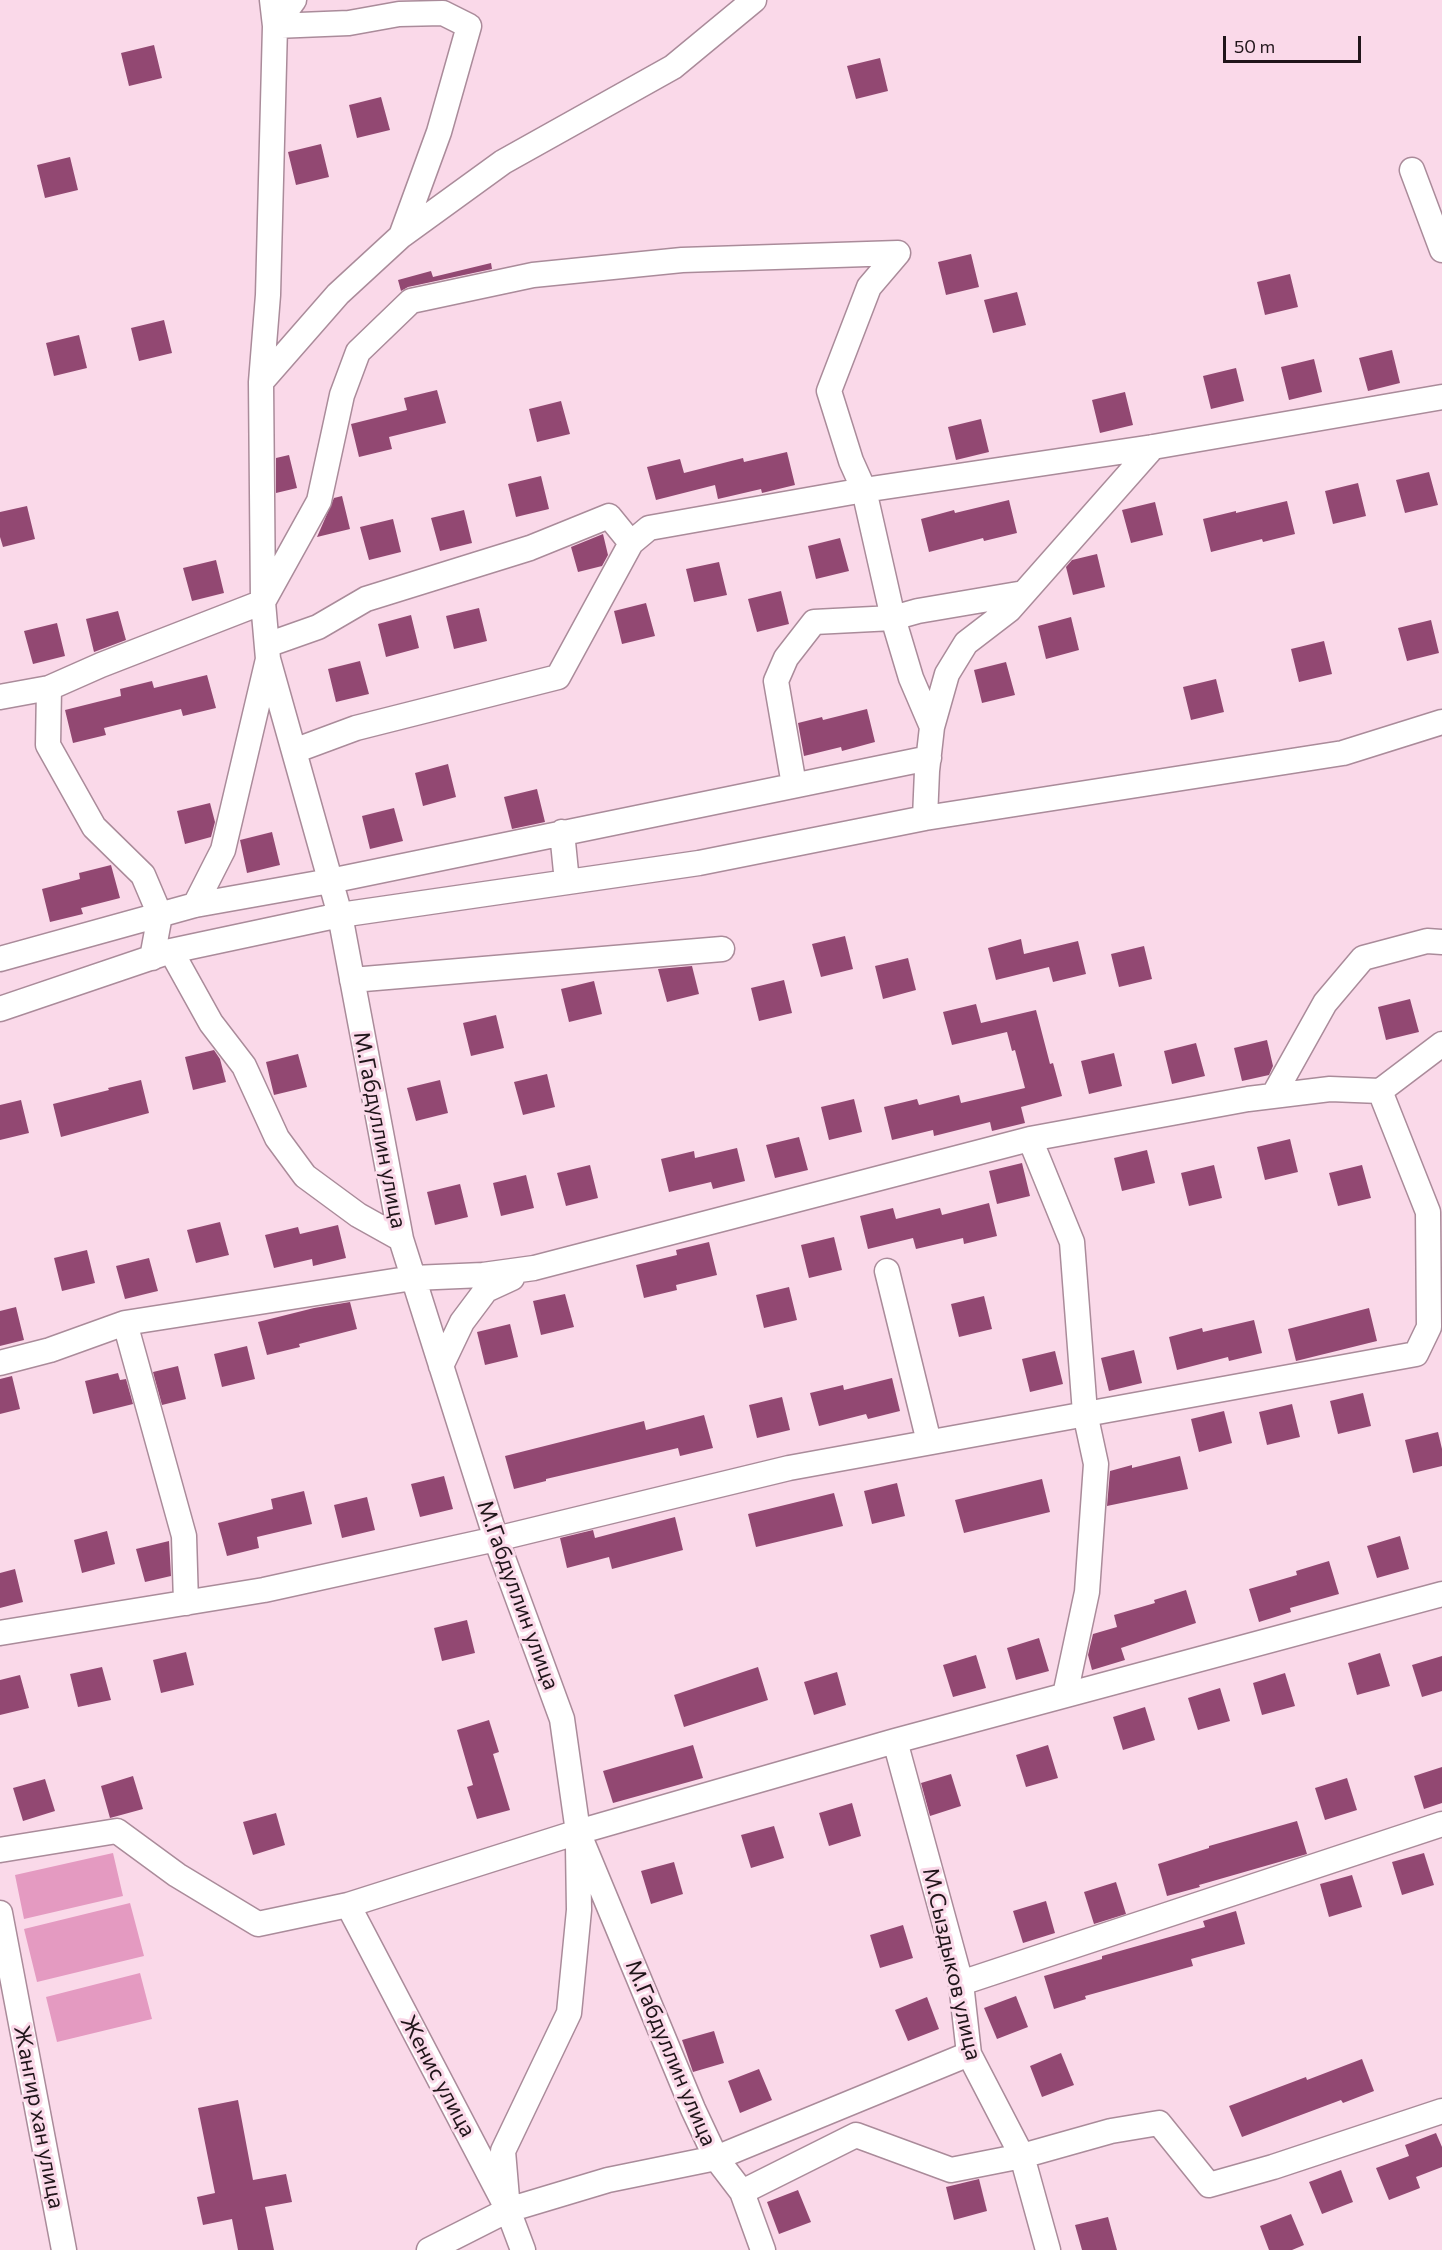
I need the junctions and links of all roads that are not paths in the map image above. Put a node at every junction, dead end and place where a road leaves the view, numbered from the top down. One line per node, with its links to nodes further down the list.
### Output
1 (272, 0): 4 (street)
2 (294, 0): 4 (street)
3 (754, 0): 6 (street)
4 (275, 26): 6 (street); 8 (street)
5 (1412, 171): 7 (street)
6 (401, 236): 8 (street)
7 (1442, 250)
8 (261, 382): 14 (street)
9 (1442, 397): 10 (street)
10 (1153, 447): 11 (street); 13 (street)
11 (864, 490): 12 (street); 14 (street); 15 (street)
12 (631, 543): 16 (street); 21 (street)
13 (1024, 593): 15 (street); 20 (street)
14 (263, 602): 16 (street); 17 (street)
15 (893, 618): 20 (street); 23 (street)
16 (268, 652): 21 (street, М.Габдуллин улица); 28 (street)
17 (49, 688): 18 (street); 29 (street)
18 (0, 697)
19 (1442, 722): 24 (street)
20 (932, 727): 22 (street)
21 (294, 751): 26 (street, М.Габдуллин улица)
22 (929, 758): 23 (street); 24 (street)
23 (794, 785): 25 (street)
24 (925, 818): 27 (street)
25 (562, 832): 26 (street); 27 (street)
26 (330, 881): 28 (street); 30 (street, М.Габдуллин улица)
27 (567, 882): 30 (street)
28 (195, 905): 29 (street)
29 (160, 915): 33 (street); 34 (street)
30 (339, 915): 33 (street); 35 (street, М.Габдуллин улица)
31 (1442, 942): 39 (street)
32 (722, 949): 35 (street)
33 (162, 955): 36 (street); 41 (street)
34 (0, 958)
35 (352, 980): 41 (street, М.Габдуллин улица)
36 (0, 1010)
37 (1442, 1044): 38 (street)
38 (1380, 1091): 39 (street); 48 (street)
39 (1273, 1096): 40 (street)
40 (1030, 1139): 42 (street); 48 (street)
41 (401, 1239): 44 (street, М.Габдуллин улица)
42 (534, 1268): 44 (street); 47 (street)
43 (887, 1271): 49 (street)
44 (413, 1278): 45 (street); 47 (street, М.Габдуллин улица)
45 (125, 1323): 46 (street); 52 (street)
46 (0, 1363)
47 (441, 1366): 50 (street, М.Габдуллин улица)
48 (1085, 1413): 49 (street); 54 (street)
49 (929, 1442): 50 (street)
50 (496, 1539): 52 (street); 57 (street, М.Габдуллин улица)
51 (1442, 1594): 54 (street)
52 (186, 1603): 53 (street)
53 (0, 1633)
54 (1065, 1695): 55 (street)
55 (895, 1741): 57 (street); 61 (street, М.Сыздыков улица)
56 (1442, 1824): 61 (street)
57 (578, 1832): 59 (street); 67 (street, М.Габдуллин улица); 69 (street)
58 (0, 1850): 59 (street)
59 (348, 1905): 69 (street, Женис улица)
60 (1, 1919): 70 (street, Жангир хан улица)
61 (961, 1983): 62 (street, М.Сыздыков улица)
62 (969, 2054): 63 (street); 66 (street, М.Сыздыков улица)
63 (873, 2092): 65 (street); 67 (street)
64 (1442, 2111): 66 (street)
65 (856, 2135): 66 (street); 68 (street)
66 (1022, 2156): 74 (street, М.Сыздыков улица)
67 (716, 2158): 68 (street, М.Габдуллин улица); 69 (street)
68 (742, 2192): 73 (street, М.Габдуллин улица)
69 (508, 2210): 71 (street); 72 (street, Женис улица)
70 (64, 2250)
71 (429, 2250)
72 (522, 2250)
73 (763, 2250)
74 (1048, 2250)

